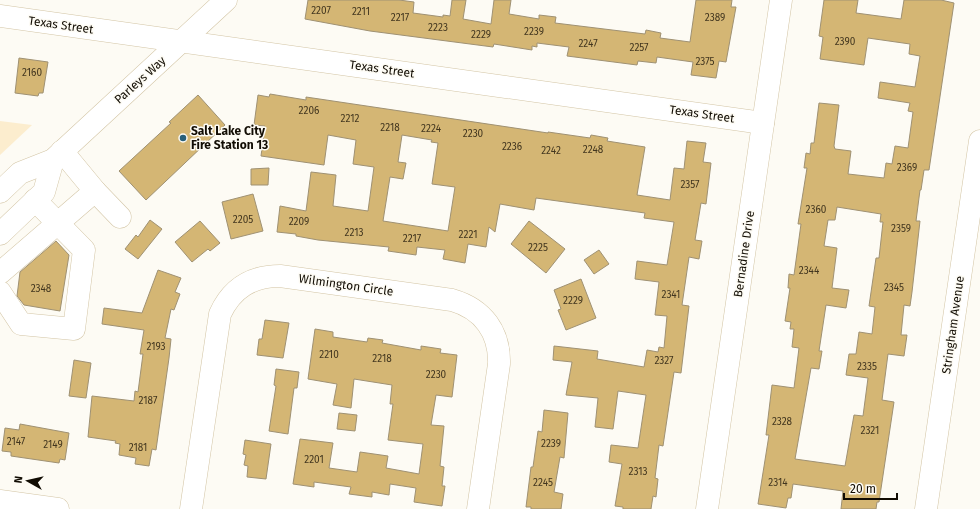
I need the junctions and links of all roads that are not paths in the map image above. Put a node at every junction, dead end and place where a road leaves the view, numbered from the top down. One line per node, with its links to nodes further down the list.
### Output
1 (226, 0): 4 (street, Parleys Way)
2 (781, 0): 5 (street, Bernadine Drive)
3 (0, 16): 4 (street, Texas Street)
4 (183, 41): 5 (street, Texas Street); 7 (street, Parleys Way)
5 (763, 123): 20 (street, Bernadine Drive)
6 (980, 141): 21 (street, Stringham Avenue)
7 (57, 156): 8 (street); 9 (street, Parleys Way); 10 (street)
8 (95, 191): 11 (street); 12 (street)
9 (0, 192)
10 (35, 200): 12 (street); 13 (street)
11 (120, 217)
12 (59, 223): 14 (street); 15 (street)
13 (0, 234)
14 (0, 273)
15 (0, 292)
16 (0, 501): 17 (street)
17 (58, 509)
18 (191, 509): 19 (street, Wilmington Circle)
19 (478, 509)
20 (707, 509)
21 (926, 509)

